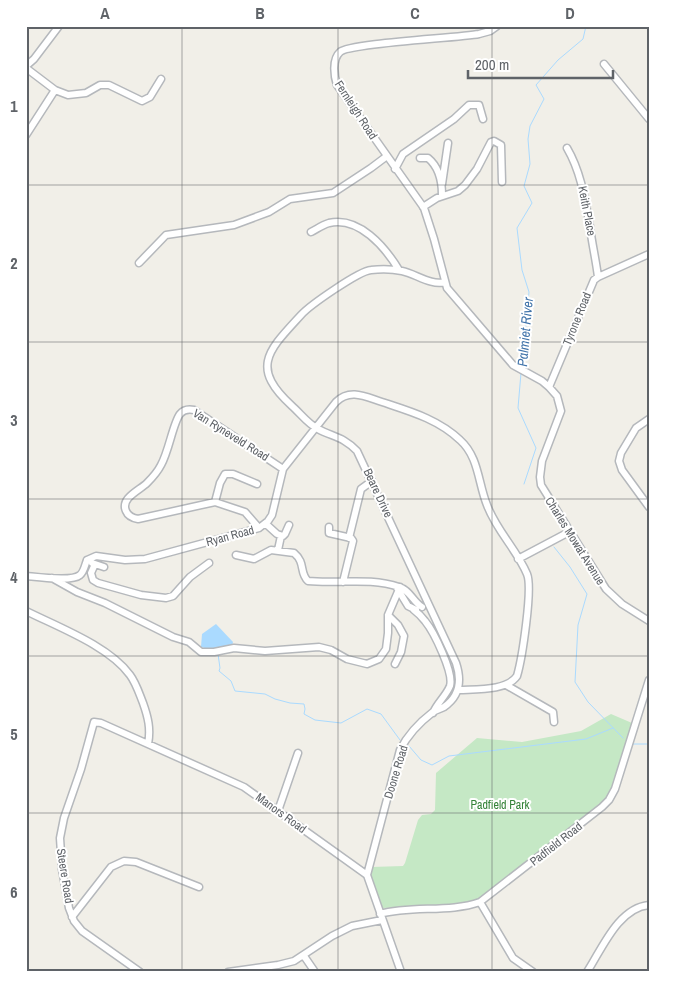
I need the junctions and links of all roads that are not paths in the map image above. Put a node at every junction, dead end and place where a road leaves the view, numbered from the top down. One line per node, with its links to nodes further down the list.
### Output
1 (59, 26): 4 (street)
2 (498, 26): 12 (street, Fernleigh Road)
3 (604, 64): 8 (street)
4 (26, 67): 6 (street)
5 (161, 79): 6 (street)
6 (55, 90): 9 (street)
7 (483, 119): 14 (street)
8 (649, 119)
9 (26, 135)
10 (448, 143): 16 (street)
11 (566, 148): 23 (street, Keith Place)
12 (387, 156): 14 (street, Fernleigh Road); 21 (street)
13 (420, 158): 16 (street)
14 (395, 169): 18 (street, Fernleigh Road)
15 (502, 182): 17 (street)
16 (442, 185): 17 (street)
17 (442, 196): 18 (street)
18 (423, 207): 24 (street, Fernleigh Road)
19 (311, 232): 22 (street)
20 (649, 254): 23 (street, Tyrone Road)
21 (139, 263)
22 (399, 270): 24 (street); 27 (street)
23 (598, 277): 25 (street, Tyrone Road)
24 (445, 282): 25 (street, Charles Mowat Avenue)
25 (549, 387): 37 (street, Charles Mowat Avenue)
26 (649, 419): 32 (street)
27 (317, 429): 28 (street, Ryan Road); 29 (street, Beare Drive); 42 (street)
28 (284, 468): 31 (street, Van Ryneveld Road); 33 (street, Ryan Road)
29 (372, 481): 39 (street); 51 (street, Beare Drive)
30 (256, 484): 31 (street)
31 (215, 502): 36 (street)
32 (649, 507)
33 (266, 524): 36 (street, Ryan Road); 38 (street)
34 (289, 525): 38 (street)
35 (329, 527): 39 (street)
36 (260, 528): 43 (street, Ryan Road)
37 (569, 532): 42 (street); 55 (street, Charles Mowat Avenue)
38 (281, 536): 40 (street)
39 (350, 538): 49 (street)
40 (278, 550): 41 (street); 49 (street)
41 (236, 555)
42 (518, 559): 58 (street)
43 (87, 560): 45 (street); 48 (street)
44 (208, 563): 45 (street)
45 (95, 564): 46 (street)
46 (104, 567)
47 (26, 576): 48 (street)
48 (52, 578): 54 (street)
49 (343, 582): 50 (street)
50 (398, 588): 51 (street); 52 (street); 54 (street)
51 (425, 605): 52 (street); 59 (street, Beare Drive)
52 (414, 610): 60 (street)
53 (26, 611): 63 (street)
54 (388, 616): 56 (street)
55 (649, 621)
56 (395, 664)
57 (649, 680): 68 (street, Padfield Road)
58 (506, 685): 59 (street); 62 (street)
59 (459, 690): 60 (street, Doone Road)
60 (433, 713): 66 (street, Doone Road)
61 (94, 722): 63 (street, Manors Road); 70 (street, Steere Road)
62 (554, 722)
63 (148, 744): 65 (street, Manors Road)
64 (298, 753): 65 (street)
65 (278, 811): 66 (street, Manors Road)
66 (367, 875): 71 (street)
67 (198, 887): 70 (street)
68 (480, 902): 71 (street, Padfield Road); 77 (street)
69 (649, 905): 78 (street)
70 (72, 917): 73 (street, Steere Road)
71 (381, 917): 72 (street, Padfield Road); 76 (street)
72 (304, 956): 74 (street, Padfield Road); 75 (street)
73 (140, 972)
74 (228, 972)
75 (315, 972)
76 (400, 972)
77 (533, 972)
78 (587, 972)

